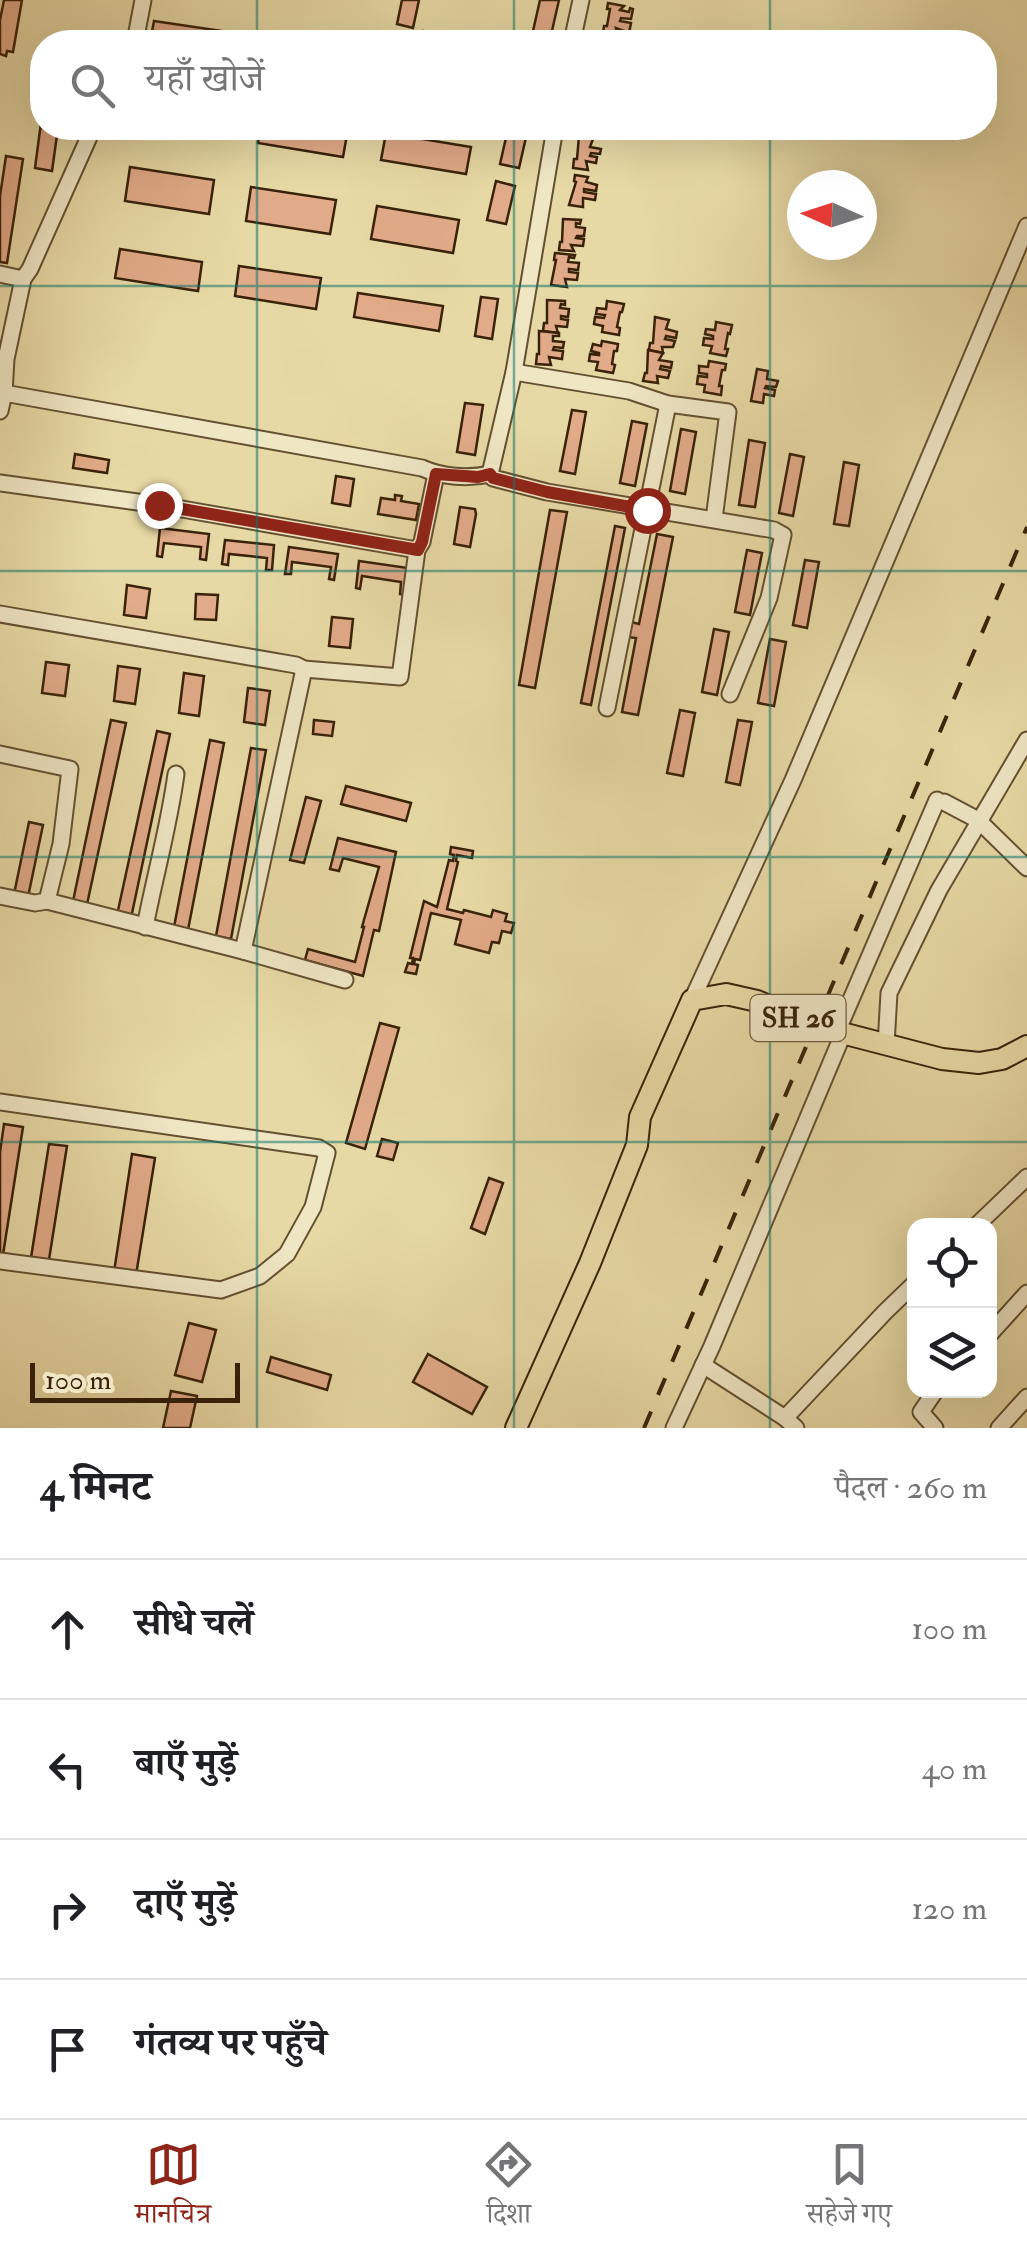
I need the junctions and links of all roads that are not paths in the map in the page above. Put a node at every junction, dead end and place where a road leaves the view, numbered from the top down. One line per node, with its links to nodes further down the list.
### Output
1 (142, 0): 3 (street)
2 (581, 0): 4 (street)
3 (137, 30)
4 (575, 30)
5 (88, 140): 9 (street)
6 (554, 140): 10 (street)
7 (1027, 226): 34 (street)
8 (0, 274): 9 (street)
9 (23, 279): 11 (street)
10 (514, 372): 12 (street); 15 (street)
11 (4, 393): 13 (street); 14 (street)
12 (668, 404): 17 (street); 18 (street)
13 (0, 411)
14 (436, 474): 15 (street); 19 (street)
15 (490, 474): 17 (street)
16 (0, 483): 19 (street)
17 (647, 510): 18 (street); 23 (street)
18 (714, 519): 22 (street)
19 (418, 550): 21 (street)
20 (0, 614): 21 (street)
21 (304, 669): 32 (street)
22 (730, 694)
23 (607, 708)
24 (1027, 740): 27 (street)
25 (0, 754): 30 (street)
26 (176, 774): 31 (street)
27 (978, 820): 28 (street); 35 (street); 36 (street)
28 (1027, 868)
29 (0, 896): 30 (street)
30 (47, 902): 31 (street)
31 (144, 927): 32 (street)
32 (243, 951): 33 (street)
33 (345, 980)
34 (692, 1000): 35 (main road, SH 26); 39 (main road)
35 (840, 1033): 36 (main road, SH 26); 46 (street)
36 (886, 1044): 37 (main road, SH 26)
37 (1027, 1046)
38 (0, 1102): 42 (street)
39 (640, 1118): 50 (main road); 51 (main road)
40 (1027, 1177): 41 (street)
41 (984, 1218)
42 (0, 1261)
43 (907, 1291): 49 (street)
44 (1027, 1293): 45 (street)
45 (997, 1326)
46 (703, 1365): 49 (street); 52 (street)
47 (1027, 1397): 54 (street)
48 (931, 1398): 53 (street)
49 (791, 1423)
50 (503, 1428)
51 (516, 1428)
52 (674, 1428)
53 (935, 1428)
54 (1000, 1428)

